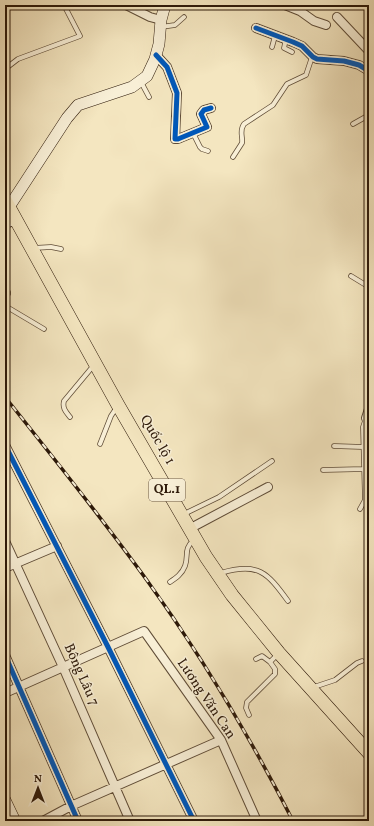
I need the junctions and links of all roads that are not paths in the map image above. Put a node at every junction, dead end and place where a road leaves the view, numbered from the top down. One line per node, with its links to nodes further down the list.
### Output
1 (64, 5): 17 (lane)
2 (126, 5): 7 (street)
3 (165, 5): 7 (main road)
4 (285, 5): 8 (street)
5 (184, 17): 7 (lane)
6 (336, 17): 13 (street)
7 (161, 24): 15 (main road)
8 (326, 25)
9 (256, 28): 10 (street)
10 (276, 35): 11 (street); 12 (lane)
11 (286, 39): 14 (lane); 16 (street)
12 (272, 47)
13 (369, 51)
14 (292, 52)
15 (156, 55): 19 (main road); 24 (street)
16 (312, 56): 18 (street); 26 (lane)
17 (5, 68)
18 (369, 71)
19 (141, 81): 20 (lane); 27 (main road)
20 (149, 97)
21 (211, 108): 24 (street)
22 (369, 115): 23 (lane)
23 (353, 124)
24 (193, 133): 25 (lane)
25 (208, 151)
26 (233, 156)
27 (7, 203): 28 (highway, Quốc lộ 1 / QL.1)
28 (11, 222): 29 (highway, Quốc lộ 1 / QL.1)
29 (31, 248): 30 (lane); 35 (highway, Quốc lộ 1 / QL.1)
30 (61, 249)
31 (351, 276): 32 (lane)
32 (369, 287)
33 (6, 293): 34 (lane)
34 (44, 329)
35 (95, 363): 36 (highway, Quốc lộ 1 / QL.1); 38 (lane)
36 (118, 405): 40 (lane); 50 (highway, Quốc lộ 1 / QL.1)
37 (369, 409): 39 (street)
38 (70, 417)
39 (366, 418): 44 (lane)
40 (100, 444)
41 (5, 445): 53 (street)
42 (334, 446): 44 (lane)
43 (369, 446): 44 (lane)
44 (363, 447): 46 (lane)
45 (272, 461): 50 (lane)
46 (364, 469): 47 (lane); 49 (lane)
47 (323, 470)
48 (268, 487): 51 (street)
49 (360, 509)
50 (182, 516): 51 (highway, Quốc lộ 1 / QL.1)
51 (192, 534): 56 (highway, Quốc lộ 1 / QL.1); 57 (lane)
52 (5, 541): 54 (street, Bông Lâu 7)
53 (57, 546): 54 (street); 59 (street)
54 (15, 564): 55 (street); 64 (street, Bông Lâu 7)
55 (5, 568)
56 (218, 574): 58 (lane); 61 (highway, Quốc lộ 1 / QL.1)
57 (170, 582)
58 (288, 601)
59 (108, 647): 64 (street); 69 (street, Lương Văn Can); 71 (street)
60 (5, 655): 65 (street)
61 (275, 658): 62 (lane); 66 (highway, Quốc lộ 1 / QL.1); 68 (lane)
62 (256, 659)
63 (362, 661): 66 (lane)
64 (63, 667): 65 (street); 72 (street, Bông Lâu 7)
65 (19, 686): 67 (street); 74 (street)
66 (310, 688): 70 (highway, Quốc lộ 1 / QL.1)
67 (5, 693)
68 (249, 715)
69 (221, 740): 71 (street); 80 (street, Lương Văn Can)
70 (369, 753)
71 (165, 765): 72 (street); 79 (street)
72 (115, 787): 74 (street); 78 (street, Bông Lâu 7)
73 (5, 800): 75 (main road)
74 (71, 806): 76 (street); 77 (street)
75 (15, 821)
76 (42, 821)
77 (78, 821)
78 (130, 821)
79 (194, 821)
80 (257, 821)

